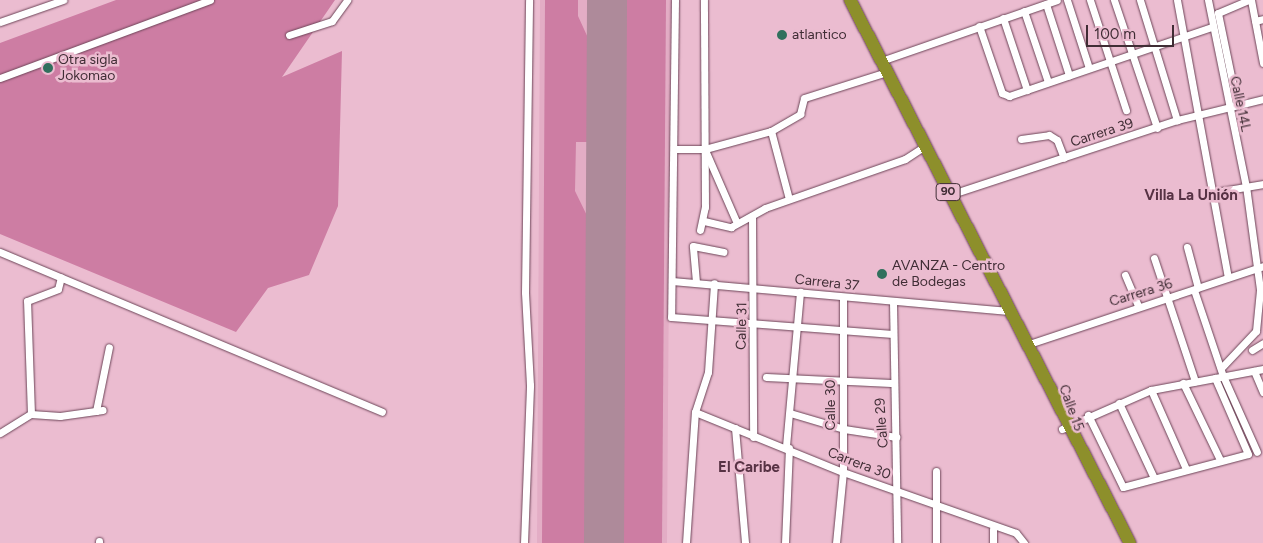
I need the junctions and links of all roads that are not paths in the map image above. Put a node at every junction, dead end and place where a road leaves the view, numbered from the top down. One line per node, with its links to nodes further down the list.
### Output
1 (62, 0): 21 (street)
2 (210, 0): 33 (street)
3 (347, 0): 24 (street)
4 (529, 0): 120 (street)
5 (675, 0): 46 (street)
6 (704, 0): 47 (street)
7 (850, 0): 30 (highway, 90)
8 (1057, 0): 17 (street)
9 (1067, 0): 31 (street)
10 (1090, 0): 28 (street)
11 (1114, 0): 27 (street)
12 (1140, 0): 26 (street)
13 (1177, 0): 25 (street)
14 (1208, 0): 23 (street, Calle 14L)
15 (1248, 0): 37 (street)
16 (1252, 0): 20 (street)
17 (1046, 4): 18 (street); 32 (street)
18 (1024, 11): 19 (street); 34 (street)
19 (1003, 18): 22 (street); 35 (street)
20 (1259, 20): 29 (street)
21 (0, 22)
22 (979, 26): 30 (street); 35 (street)
23 (1212, 27): 25 (street); 38 (street, Calle 14L)
24 (289, 35)
25 (1183, 36): 26 (street); 40 (street)
26 (1155, 44): 27 (street); 41 (street)
27 (1132, 52): 28 (street); 42 (street)
28 (1110, 60): 31 (street); 39 (street)
29 (1263, 63)
30 (884, 66): 43 (street); 45 (highway, 90)
31 (1088, 68): 32 (street)
32 (1069, 75): 34 (street)
33 (0, 78)
34 (1048, 82): 35 (street)
35 (1027, 90)
36 (1263, 99): 37 (street, Carrera 39)
37 (1237, 105): 38 (street, Carrera 39)
38 (1227, 106): 40 (street, Carrera 39); 50 (street, Calle 14L)
39 (1126, 110)
40 (1199, 114): 41 (street, Carrera 39); 51 (street)
41 (1177, 120): 42 (street, Carrera 39)
42 (1157, 128): 48 (street, Carrera 39)
43 (771, 131): 47 (street); 53 (street)
44 (1021, 139): 48 (street)
45 (924, 146): 52 (highway, 90); 53 (street)
46 (674, 149): 47 (street); 66 (street)
47 (705, 149): 55 (street); 56 (street)
48 (1064, 158): 52 (street, Carrera 39)
49 (1263, 184): 50 (street)
50 (1246, 186): 51 (street); 62 (street, Calle 14L)
51 (1210, 193): 65 (street)
52 (949, 194): 76 (highway, 90)
53 (789, 199): 54 (street)
54 (752, 216): 56 (street); 69 (street, Calle 31)
55 (704, 221): 56 (street); 57 (street)
56 (736, 221)
57 (700, 230)
58 (1187, 247): 70 (street)
59 (0, 252): 64 (street)
60 (723, 252): 67 (street)
61 (1154, 258): 73 (street)
62 (1261, 267): 65 (street, Carrera 36); 86 (street, Calle 14L)
63 (1125, 275): 75 (street)
64 (61, 277): 99 (street); 102 (street)
65 (1228, 277): 70 (street, Carrera 36)
66 (672, 281): 67 (street, Carrera 37); 77 (street)
67 (696, 282): 68 (street, Carrera 37)
68 (714, 283): 69 (street, Carrera 37); 77 (street)
69 (754, 288): 71 (street, Carrera 37); 78 (street, Calle 31)
70 (1196, 289): 73 (street, Carrera 36); 86 (street)
71 (800, 292): 72 (street, Carrera 37); 79 (street)
72 (844, 297): 74 (street, Carrera 37); 80 (street, Calle 30)
73 (1168, 298): 75 (street, Carrera 36); 93 (street)
74 (892, 302): 76 (street, Carrera 37); 81 (street, Calle 29)
75 (1138, 305): 83 (street, Carrera 36)
76 (1009, 311): 83 (highway, 90)
77 (714, 318): 78 (street); 100 (street)
78 (754, 323): 79 (street); 109 (street, Calle 31)
79 (798, 328): 80 (street); 91 (street)
80 (843, 333): 81 (street); 92 (street, Calle 30)
81 (892, 334): 94 (street, Calle 29)
82 (1263, 343): 85 (street)
83 (1026, 345): 104 (highway, Calle 15 / 90)
84 (109, 347): 102 (street)
85 (1252, 350)
86 (1220, 368): 90 (street)
87 (1263, 369): 88 (street)
88 (1254, 371): 90 (street); 97 (street)
89 (766, 377): 91 (street)
90 (1219, 377): 93 (street); 111 (street); 112 (street)
91 (794, 378): 92 (street); 101 (street)
92 (844, 381): 94 (street); 106 (street, Calle 30)
93 (1195, 381): 95 (street)
94 (891, 383): 108 (street, Calle 29)
95 (1183, 383): 96 (street); 112 (street)
96 (1151, 390): 98 (street); 113 (street)
97 (1263, 392)
98 (1118, 403): 103 (street); 116 (street)
99 (382, 412)
100 (695, 412): 105 (street, Carrera 30); 121 (street)
101 (790, 413): 106 (street); 110 (street)
102 (31, 414): 107 (street)
103 (1088, 415): 104 (street); 116 (street)
104 (1065, 427): 129 (highway, Calle 15 / 90); 130 (highway, Calle 15 / 90)
105 (735, 428): 109 (street, Carrera 30); 122 (street)
106 (844, 429): 108 (street); 115 (street, Calle 30)
107 (0, 433)
108 (896, 436): 117 (street, Calle 29)
109 (753, 437): 110 (street, Carrera 30)
110 (787, 447): 115 (street, Carrera 30); 123 (street)
111 (1257, 452)
112 (1220, 460): 113 (street)
113 (1186, 469): 116 (street)
114 (936, 471): 118 (street)
115 (843, 472): 117 (street, Carrera 30); 124 (street, Calle 30)
116 (1154, 478)
117 (896, 491): 118 (street, Carrera 30); 125 (street, Calle 29)
118 (937, 507): 119 (street, Carrera 30); 126 (street)
119 (993, 529): 127 (street); 128 (street, Carrera 30)
120 (524, 543)
121 (686, 543)
122 (745, 543)
123 (785, 543)
124 (836, 543)
125 (897, 543)
126 (936, 543)
127 (993, 543)
128 (1024, 543)
129 (1121, 543)
130 (1130, 543)

